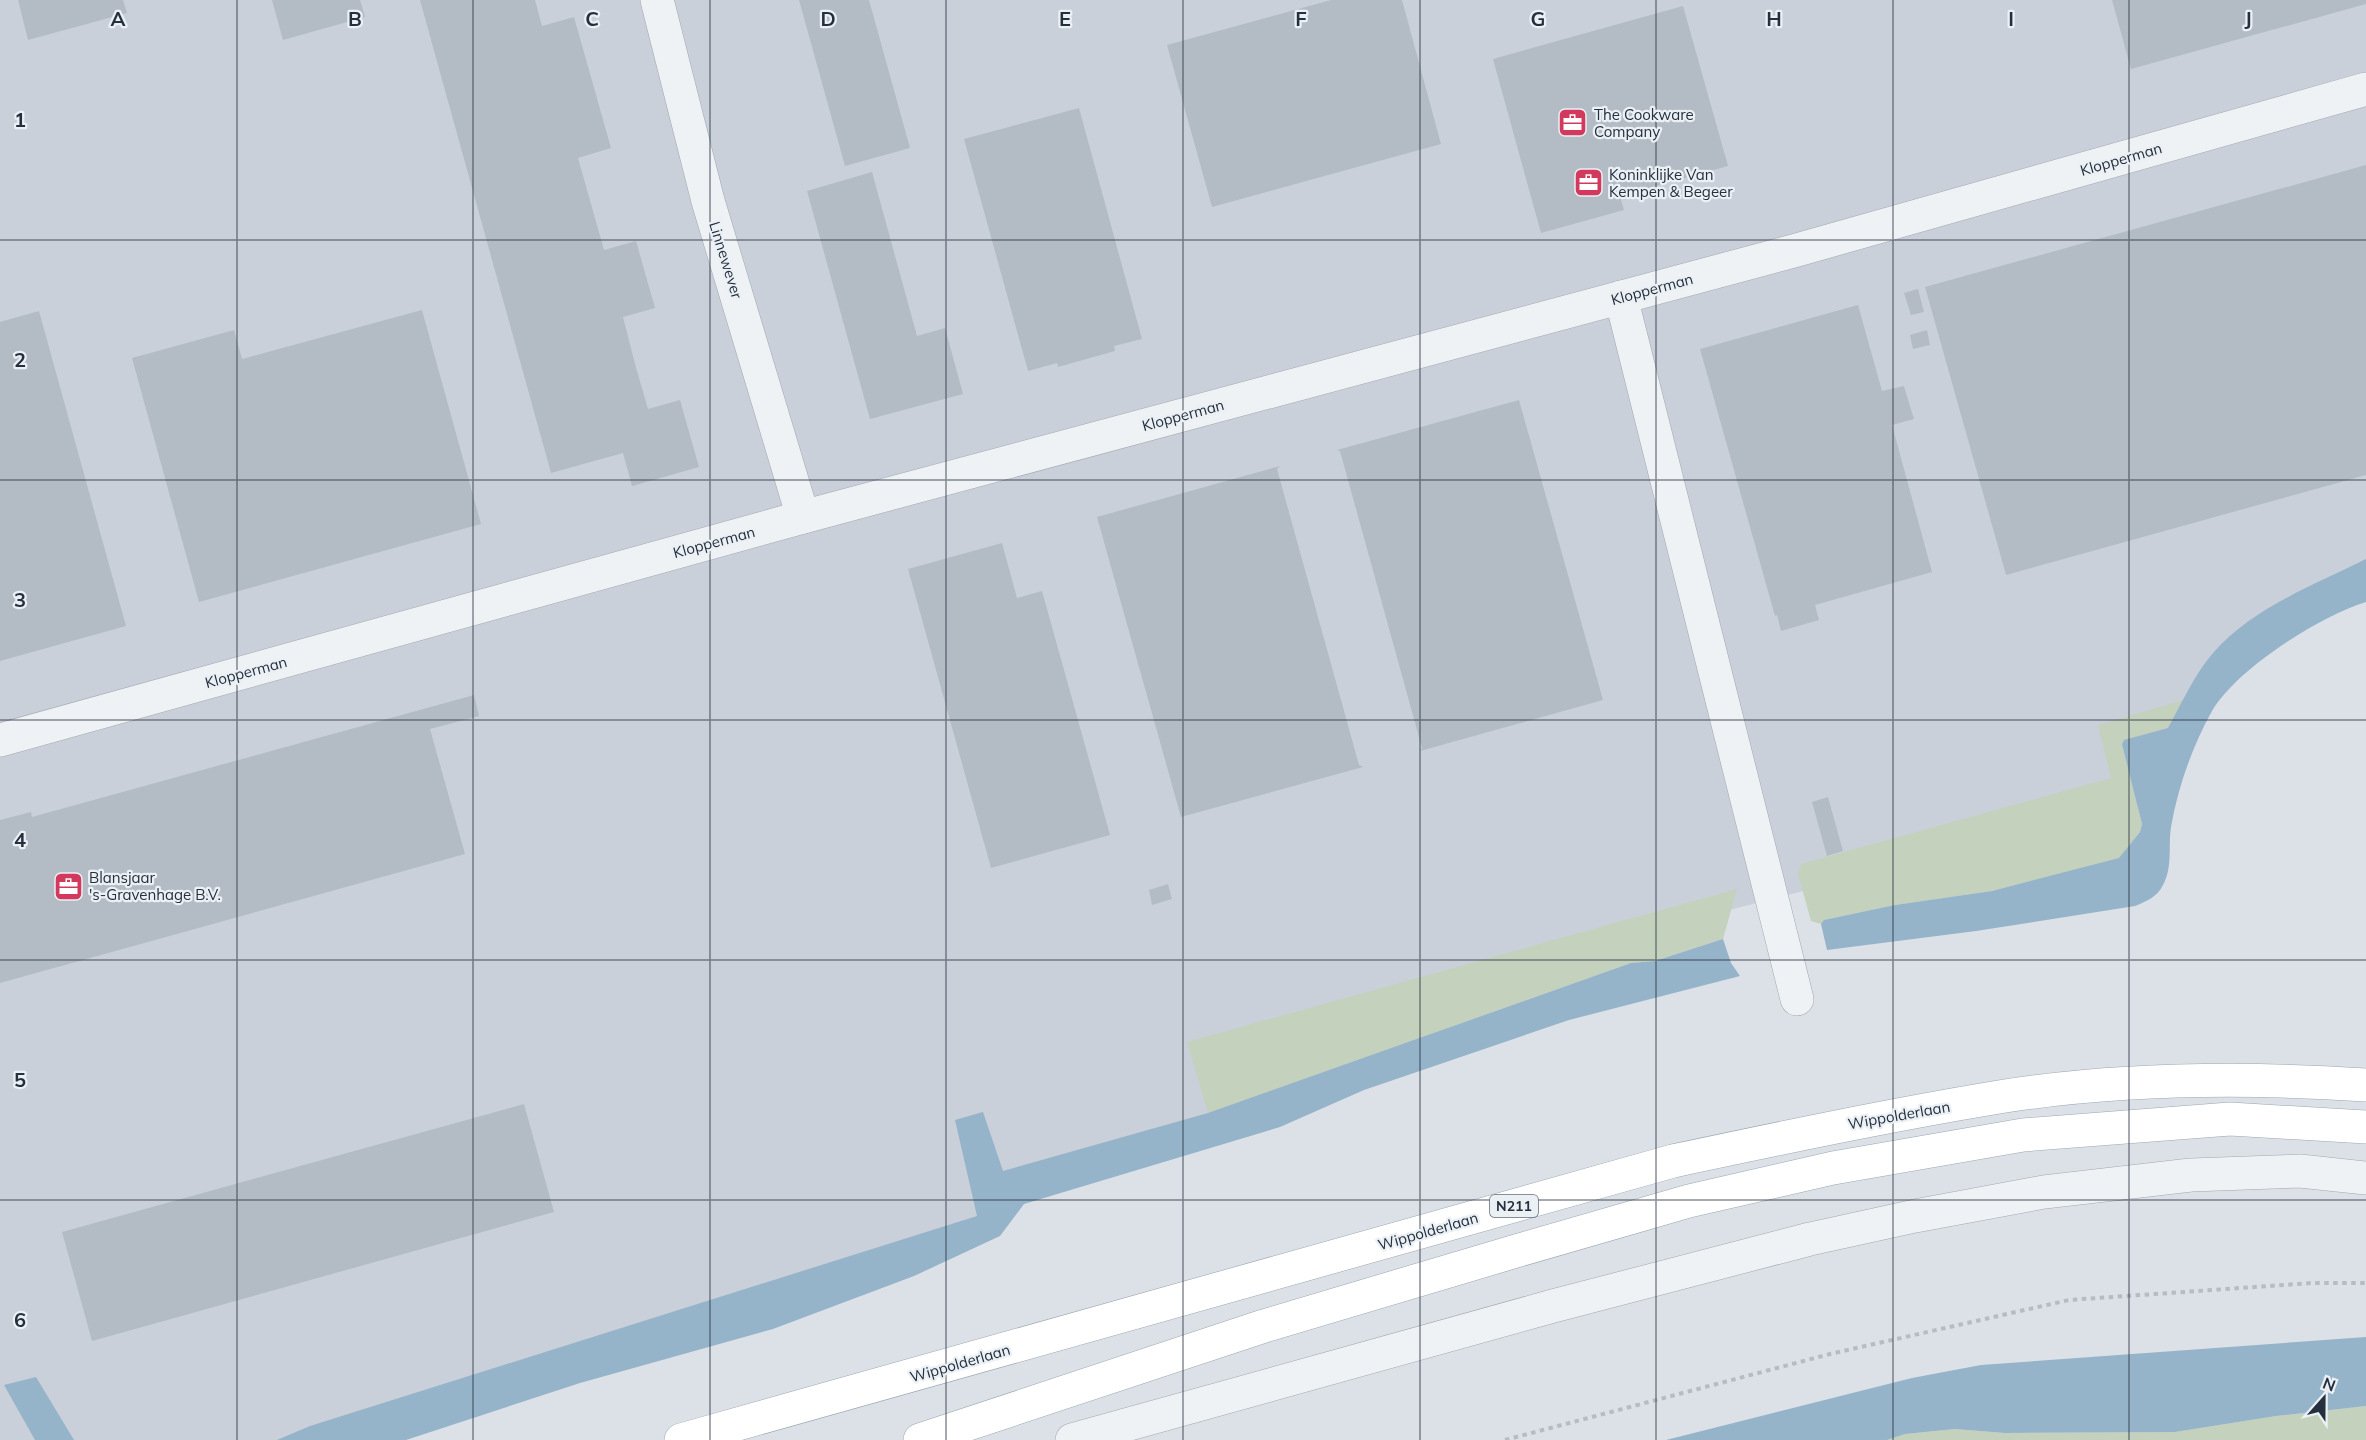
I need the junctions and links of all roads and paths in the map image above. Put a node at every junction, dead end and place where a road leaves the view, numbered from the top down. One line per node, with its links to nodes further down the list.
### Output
1 (657, 0): 4 (street, Linnewever)
2 (2366, 89): 3 (street, Klopperman)
3 (1621, 297): 4 (street, Klopperman); 6 (street)
4 (803, 518): 5 (street, Klopperman)
5 (0, 740)
6 (1797, 999)
7 (2366, 1085): 11 (main road, Wippolderlaan / N211)
8 (2366, 1127): 12 (main road)
9 (2366, 1178): 13 (street)
10 (2366, 1283): 14 (path)
11 (681, 1440)
12 (920, 1440)
13 (1072, 1440)
14 (1505, 1440)

